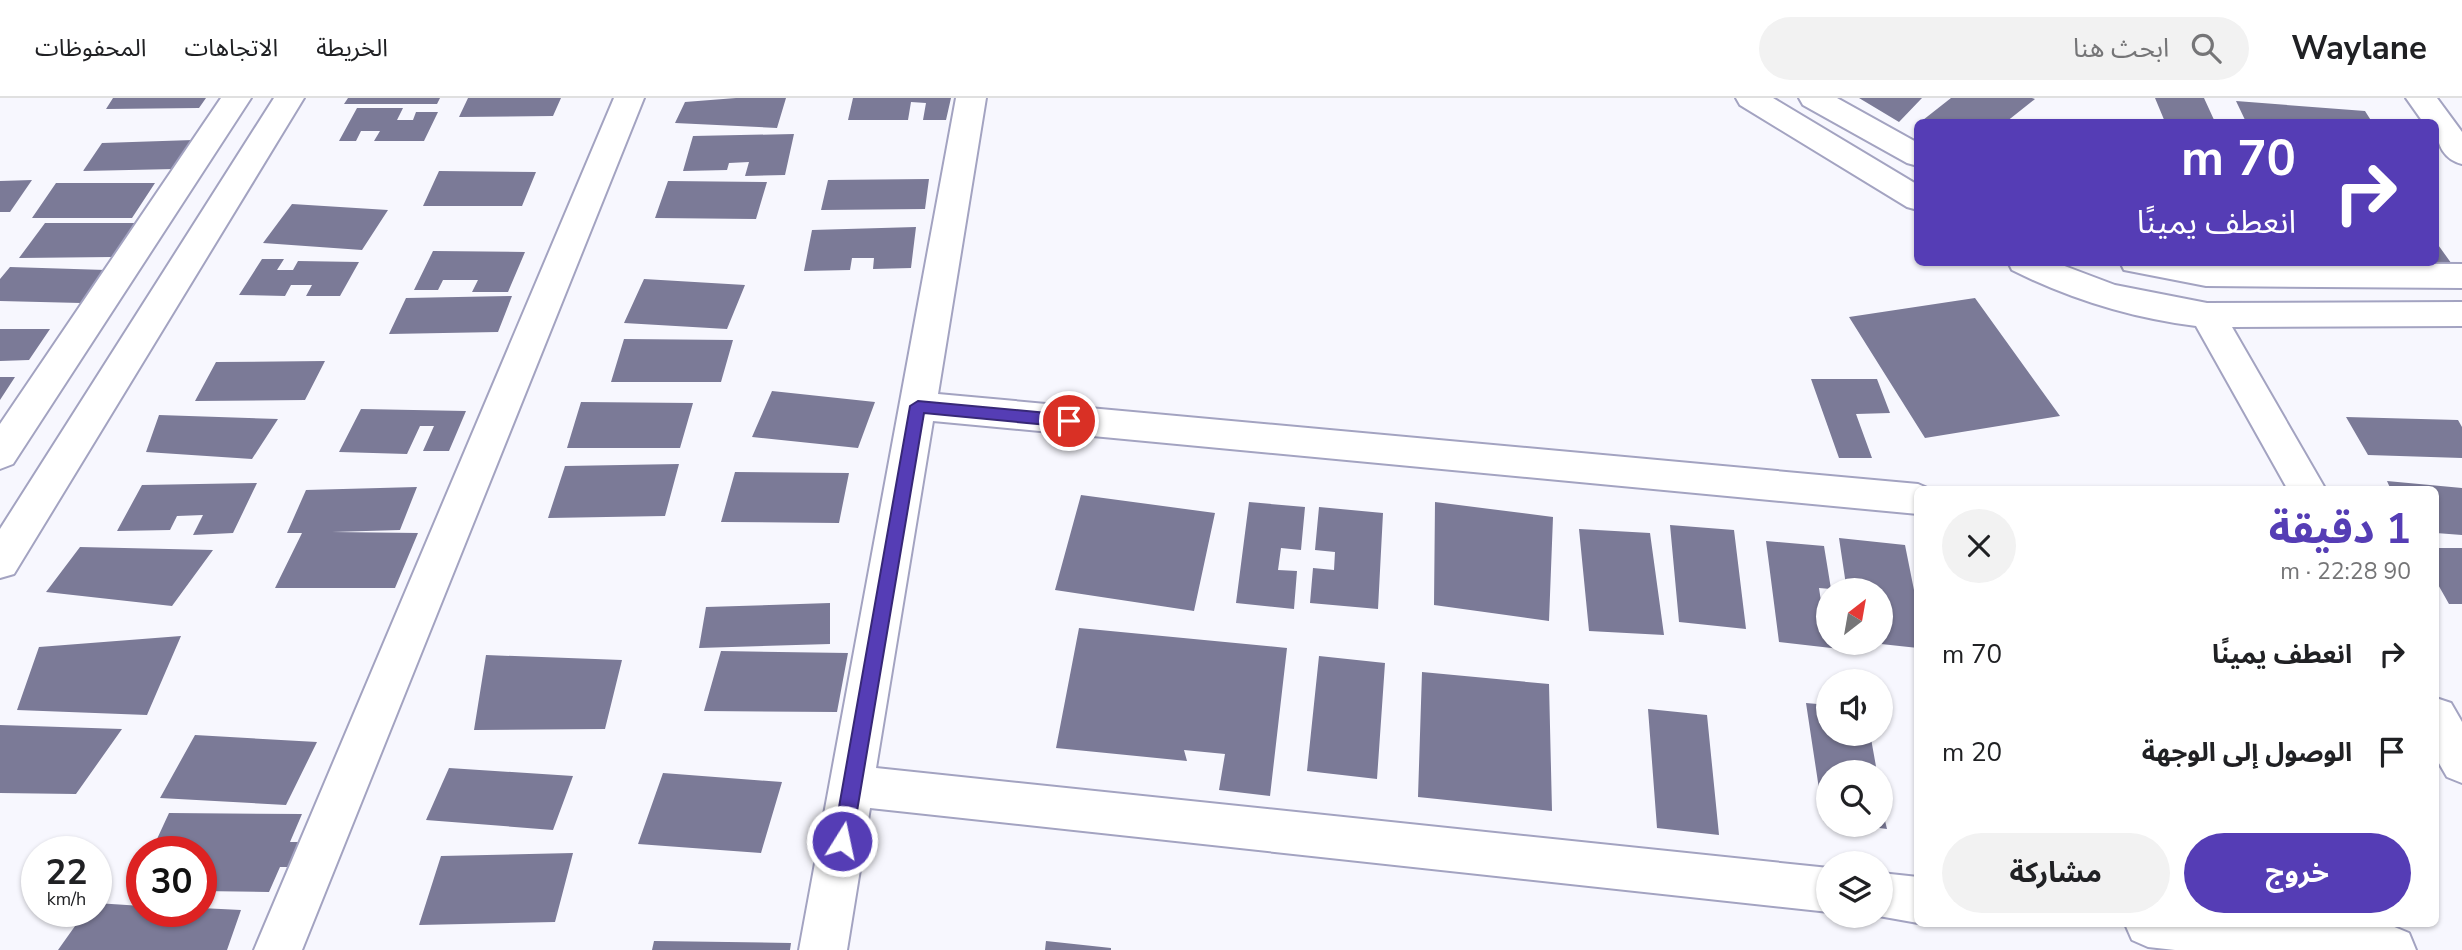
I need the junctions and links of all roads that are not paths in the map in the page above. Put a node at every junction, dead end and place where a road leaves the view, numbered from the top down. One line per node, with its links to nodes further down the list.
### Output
1 (236, 98): 16 (street)
2 (289, 98): 17 (street)
3 (629, 98): 32 (street)
4 (971, 98): 20 (street)
5 (1751, 98): 12 (street)
6 (1814, 98): 10 (street)
7 (2421, 98): 8 (street)
8 (2436, 119)
9 (2439, 123): 11 (street)
10 (1914, 154)
11 (2462, 154)
12 (1914, 197)
13 (2033, 266): 19 (street)
14 (2159, 266): 15 (street)
15 (2462, 276)
16 (113, 285): 17 (street); 21 (street)
17 (173, 285): 24 (street)
18 (2462, 314): 19 (street)
19 (2207, 315): 22 (street)
20 (918, 406): 23 (street); 27 (street)
21 (0, 454)
22 (2304, 486)
23 (1914, 499)
24 (0, 562)
25 (2439, 722): 26 (street)
26 (2462, 762)
27 (852, 786): 28 (street); 33 (street)
28 (1816, 889)
29 (1893, 897): 30 (street)
30 (1914, 900)
31 (2176, 927): 34 (street)
32 (278, 950)
33 (823, 950)
34 (2392, 950)

